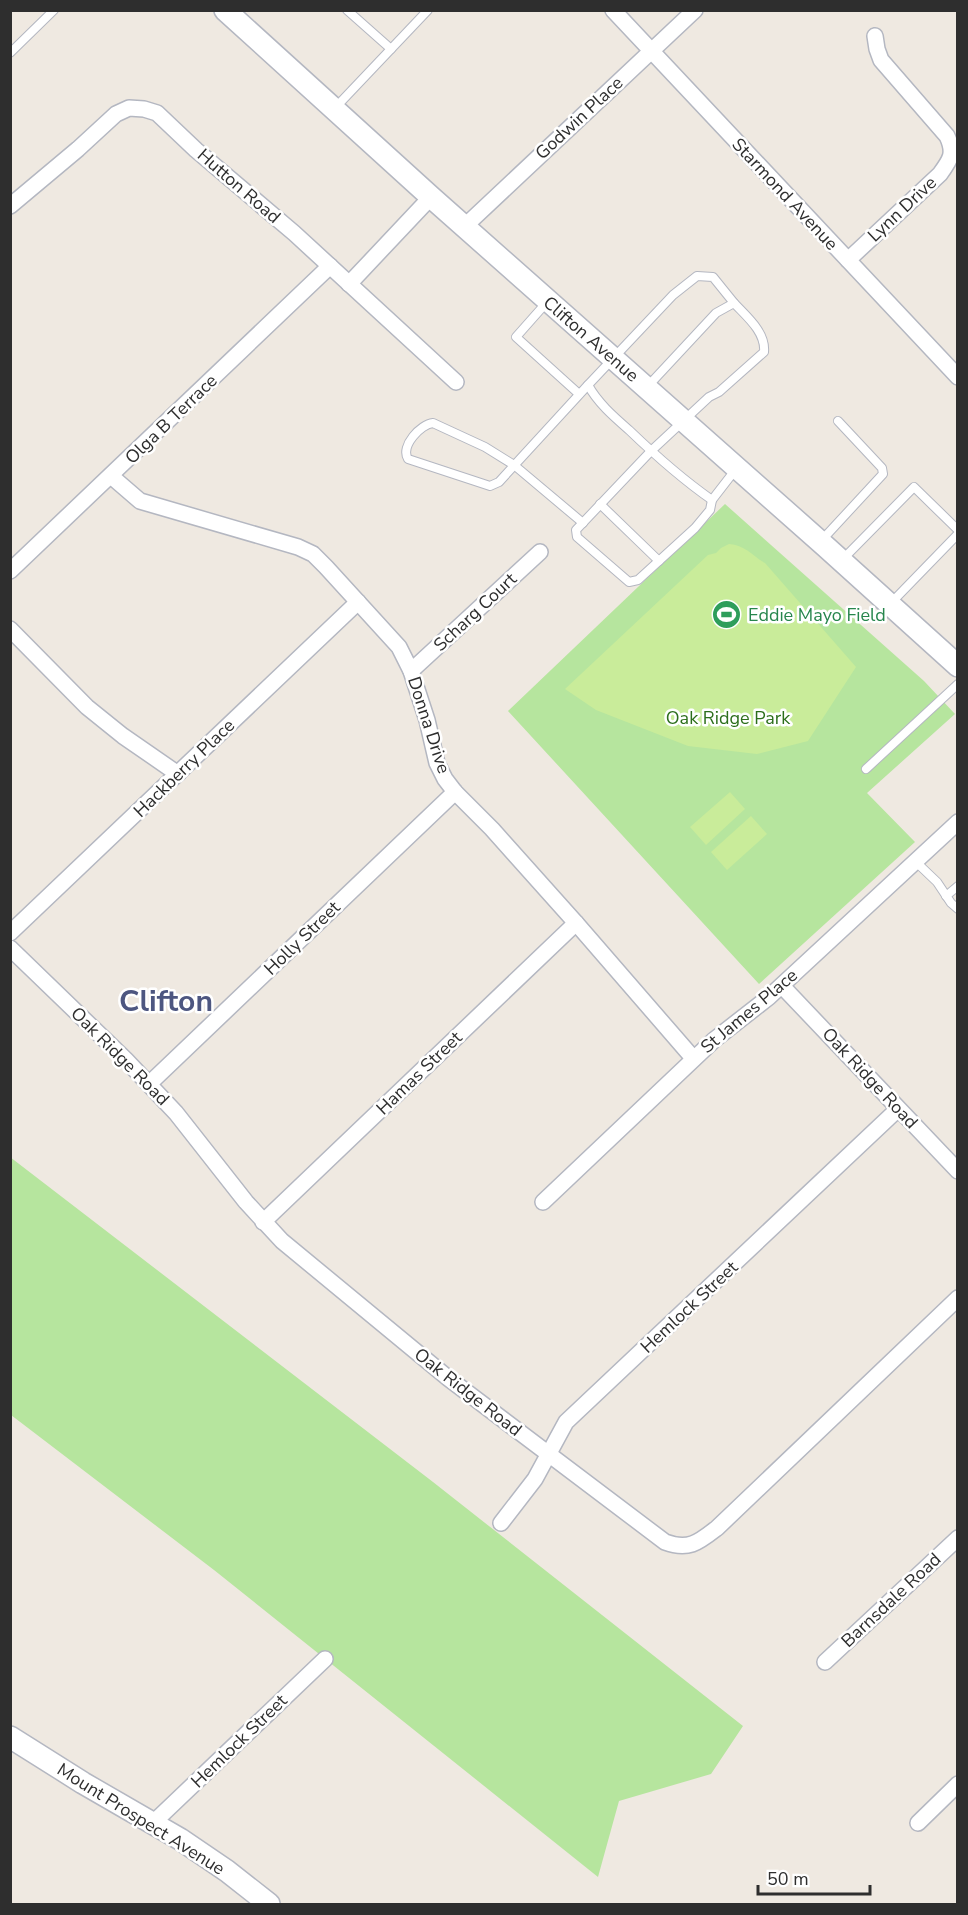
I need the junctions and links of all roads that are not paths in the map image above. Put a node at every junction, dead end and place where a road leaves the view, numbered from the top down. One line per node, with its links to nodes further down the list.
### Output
1 (54, 10): 10 (lane)
2 (225, 10): 11 (main road, Clifton Avenue)
3 (347, 10): 8 (lane)
4 (428, 10): 8 (lane)
5 (613, 10): 9 (street, Starmond Avenue)
6 (695, 10): 9 (street, Godwin Place)
7 (876, 36): 15 (street, Lynn Drive)
8 (391, 49): 11 (lane)
9 (651, 50): 14 (street, Godwin Place); 15 (street, Starmond Avenue)
10 (10, 53)
11 (334, 109): 12 (main road, Clifton Avenue)
12 (431, 197): 14 (main road, Clifton Avenue); 17 (street)
13 (10, 206): 16 (street, Hutton Road)
14 (464, 227): 18 (main road, Clifton Avenue)
15 (848, 260): 21 (street, Starmond Avenue)
16 (330, 266): 17 (street, Hutton Road); 31 (street, Olga B Terrace)
17 (349, 284): 22 (street, Hutton Road)
18 (548, 301): 20 (main road, Clifton Avenue); 25 (lane)
19 (734, 303): 20 (lane); 24 (lane); 26 (lane)
20 (613, 358): 23 (lane); 24 (main road, Clifton Avenue)
21 (957, 377)
22 (456, 382)
23 (588, 385): 25 (lane); 28 (lane)
24 (646, 388): 26 (main road, Clifton Avenue)
25 (579, 394): 29 (lane)
26 (684, 421): 28 (lane); 30 (main road, Clifton Avenue)
27 (838, 422): 36 (lane)
28 (651, 451): 32 (lane); 33 (lane)
29 (514, 465): 29 (lane); 34 (lane)
30 (736, 468): 32 (lane); 36 (main road, Clifton Avenue)
31 (111, 476): 40 (street, Olga B Terrace); 41 (street, Donna Drive)
32 (712, 500): 38 (lane)
33 (600, 504): 34 (lane); 38 (lane)
34 (583, 523): 38 (lane)
35 (957, 532): 39 (lane); 42 (lane)
36 (820, 542): 39 (main road, Clifton Avenue)
37 (540, 552): 45 (street, Scharg Court)
38 (659, 561)
39 (842, 561): 42 (main road, Clifton Avenue)
40 (10, 571)
41 (358, 602): 45 (street, Donna Drive); 48 (street, Hackberry Place)
42 (890, 604): 44 (main road, Clifton Avenue)
43 (10, 628): 48 (street)
44 (957, 666)
45 (411, 671): 49 (street, Donna Drive)
46 (957, 684): 47 (lane)
47 (866, 769)
48 (178, 774): 56 (street, Hackberry Place)
49 (455, 792): 55 (street, Donna Drive); 60 (street, Holly Street)
50 (957, 822): 51 (street, St James Place)
51 (916, 862): 53 (lane); 58 (street, St James Place)
52 (957, 886): 53 (lane)
53 (946, 896): 54 (lane)
54 (954, 906)
55 (576, 923): 59 (street, Donna Drive); 64 (street, Hamas Street)
56 (10, 933)
57 (10, 948): 60 (street, Oak Ridge Road)
58 (782, 986): 59 (street, St James Place); 61 (street, Oak Ridge Road)
59 (693, 1058): 63 (street, St James Place)
60 (149, 1084): 64 (street, Oak Ridge Road)
61 (898, 1109): 62 (street, Oak Ridge Road); 66 (street, Hemlock Street)
62 (957, 1171)
63 (543, 1202)
64 (263, 1222): 66 (street, Oak Ridge Road)
65 (957, 1298): 66 (street, Oak Ridge Road)
66 (549, 1455): 67 (street, Hemlock Street)
67 (501, 1523)
68 (957, 1538): 70 (street, Barnsdale Road)
69 (326, 1659): 73 (street, Hemlock Street)
70 (825, 1662)
71 (10, 1737): 73 (main road, Mount Prospect Avenue)
72 (957, 1784): 74 (street)
73 (153, 1823): 75 (main road, Mount Prospect Avenue)
74 (918, 1823)
75 (269, 1905)

